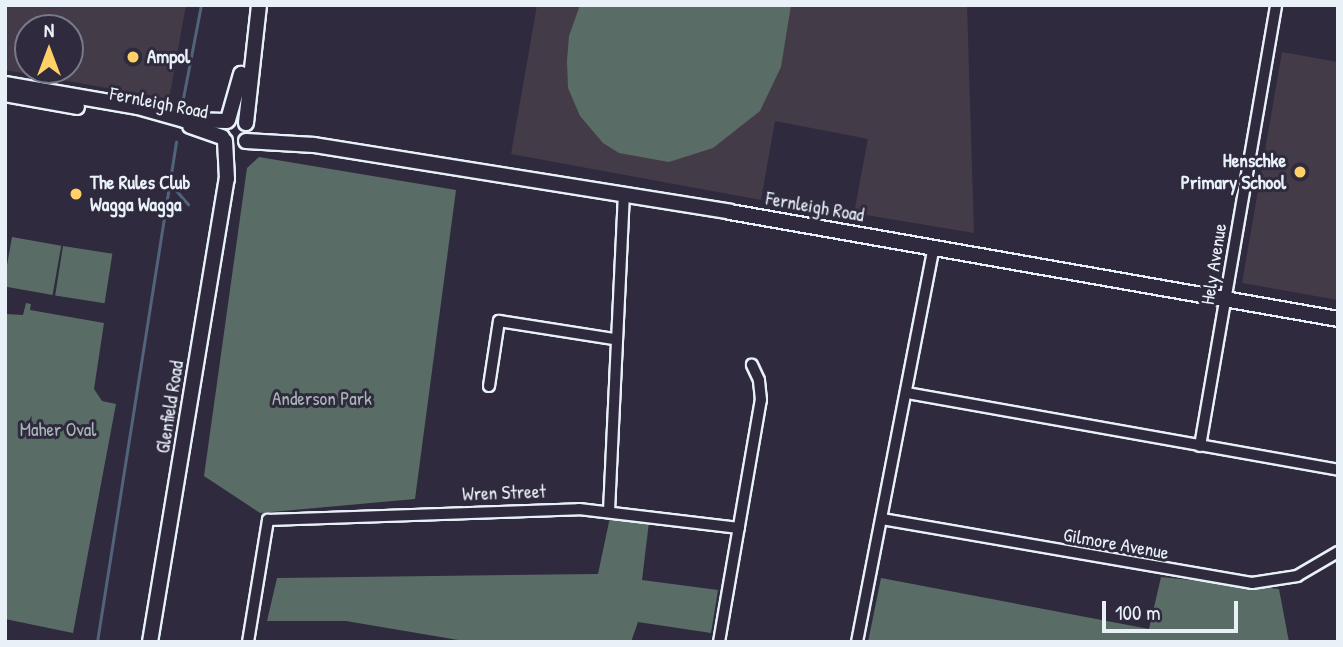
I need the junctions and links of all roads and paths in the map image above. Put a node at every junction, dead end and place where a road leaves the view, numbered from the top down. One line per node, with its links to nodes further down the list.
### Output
1 (252, 5): 6 (street)
2 (259, 5): 7 (street, Glenfield Road)
3 (1276, 5): 12 (street, Hely Avenue)
4 (5, 84): 6 (street, Fernleigh Road)
5 (5, 94): 8 (street, Fernleigh Road)
6 (227, 120): 7 (street, Fernleigh Road); 8 (street)
7 (246, 134): 8 (street, Fernleigh Road); 9 (street, Glenfield Road); 10 (street, Fernleigh Road)
8 (223, 139): 9 (street, Glenfield Road)
9 (227, 179): 24 (street, Glenfield Road)
10 (624, 195): 11 (street, Fernleigh Road); 14 (street)
11 (934, 247): 12 (street, Fernleigh Road); 17 (street)
12 (1226, 298): 13 (street, Fernleigh Road); 18 (street, Hely Avenue)
13 (1338, 319)
14 (614, 339): 16 (street); 20 (street)
15 (752, 365): 22 (street)
16 (489, 386)
17 (907, 393): 18 (street); 21 (street)
18 (1200, 446): 19 (street)
19 (1338, 470)
20 (609, 512): 22 (street, Wren Street); 25 (street, Wren Street)
21 (882, 519): 23 (street, Gilmore Avenue); 27 (street)
22 (739, 528): 26 (street)
23 (1338, 552)
24 (150, 642)
25 (248, 642)
26 (719, 642)
27 (857, 642)

